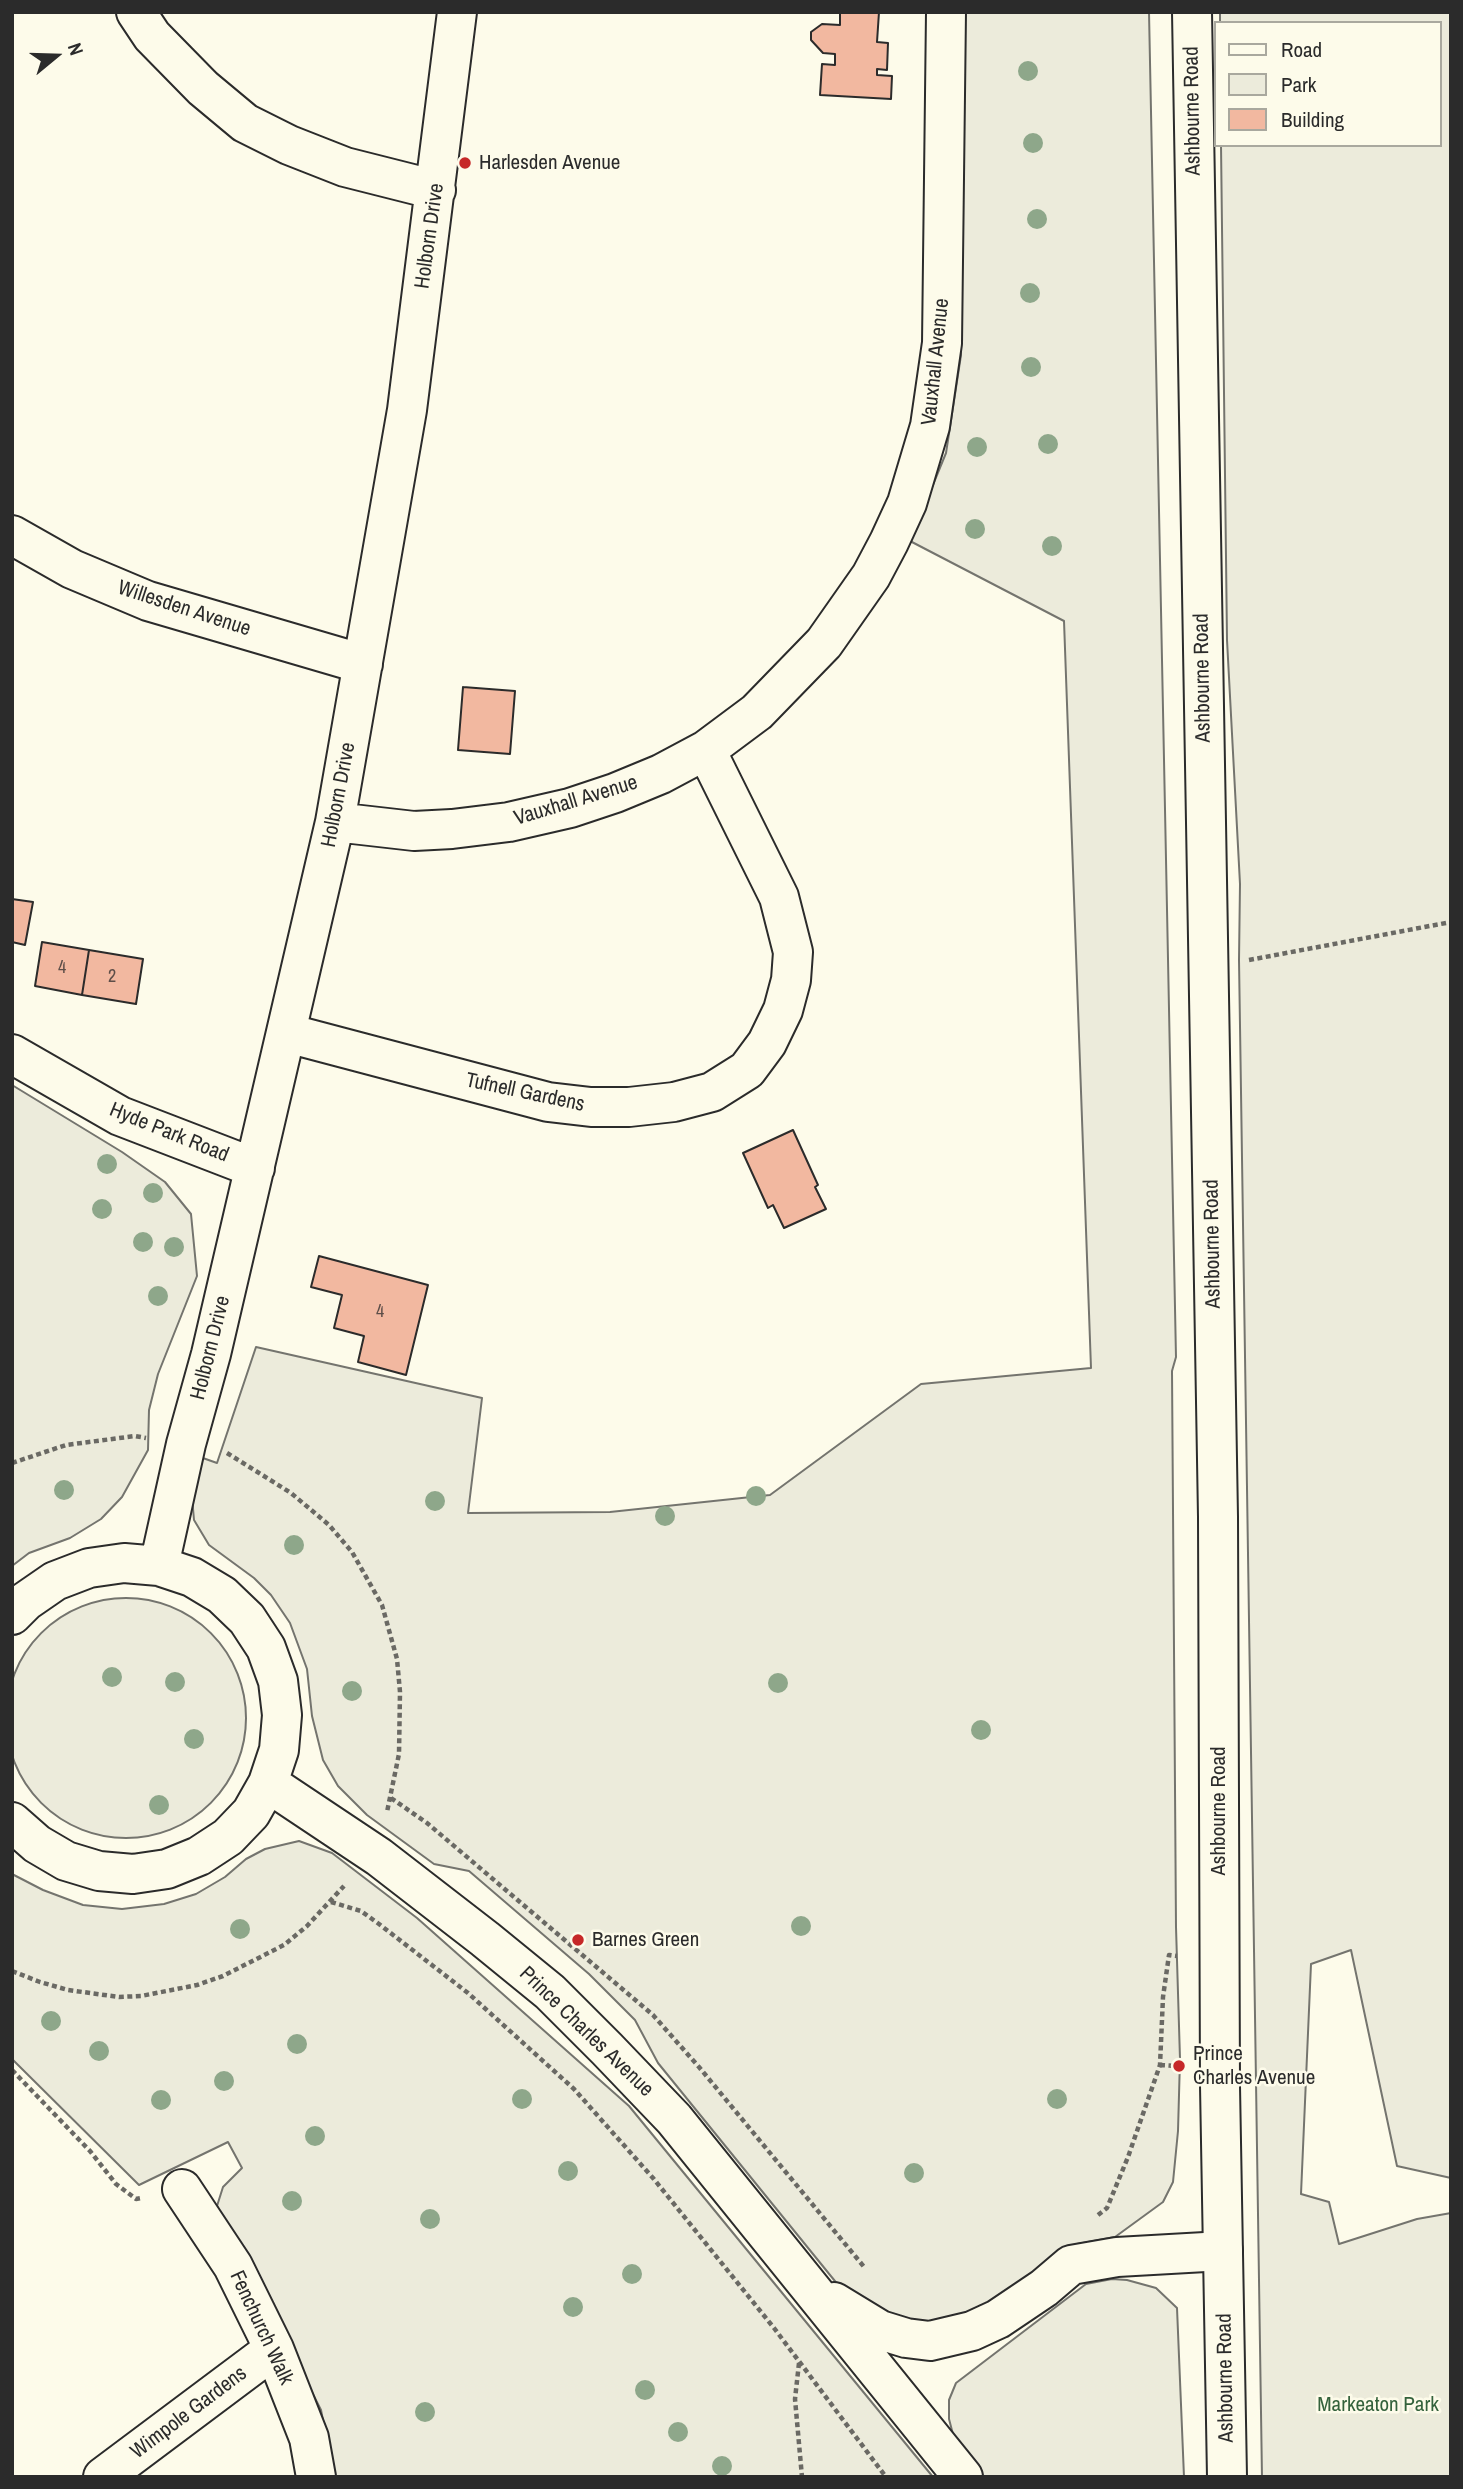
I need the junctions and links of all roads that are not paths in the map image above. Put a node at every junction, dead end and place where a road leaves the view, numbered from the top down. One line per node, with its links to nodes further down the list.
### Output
1 (136, 12): 5 (main road)
2 (457, 12): 5 (main road, Holborn Drive)
3 (946, 12): 8 (main road, Vauxhall Avenue)
4 (1192, 12): 18 (main road, Ashbourne Road)
5 (436, 190): 7 (main road, Holborn Drive)
6 (12, 535): 7 (main road, Willesden Avenue)
7 (363, 664): 9 (main road, Holborn Drive)
8 (706, 750): 9 (main road, Vauxhall Avenue); 10 (main road, Tufnell Gardens)
9 (335, 822): 10 (main road, Holborn Drive)
10 (287, 1033): 12 (main road, Holborn Drive)
11 (12, 1054): 12 (main road, Hyde Park Road)
12 (255, 1168): 13 (main road, Holborn Drive)
13 (159, 1566): 14 (main road); 15 (main road)
14 (12, 1615)
15 (268, 1783): 16 (main road); 19 (main road, Prince Charles Avenue)
16 (12, 1822)
17 (182, 2189): 20 (main road, Fenchurch Walk)
18 (1223, 2251): 19 (main road, Prince Charles Avenue); 24 (main road, Ashbourne Road)
19 (797, 2272): 23 (main road, Prince Charles Avenue)
20 (274, 2349): 21 (main road, Wimpole Gardens); 22 (main road, Fenchurch Walk)
21 (103, 2477)
22 (316, 2477)
23 (963, 2477)
24 (1227, 2477)

